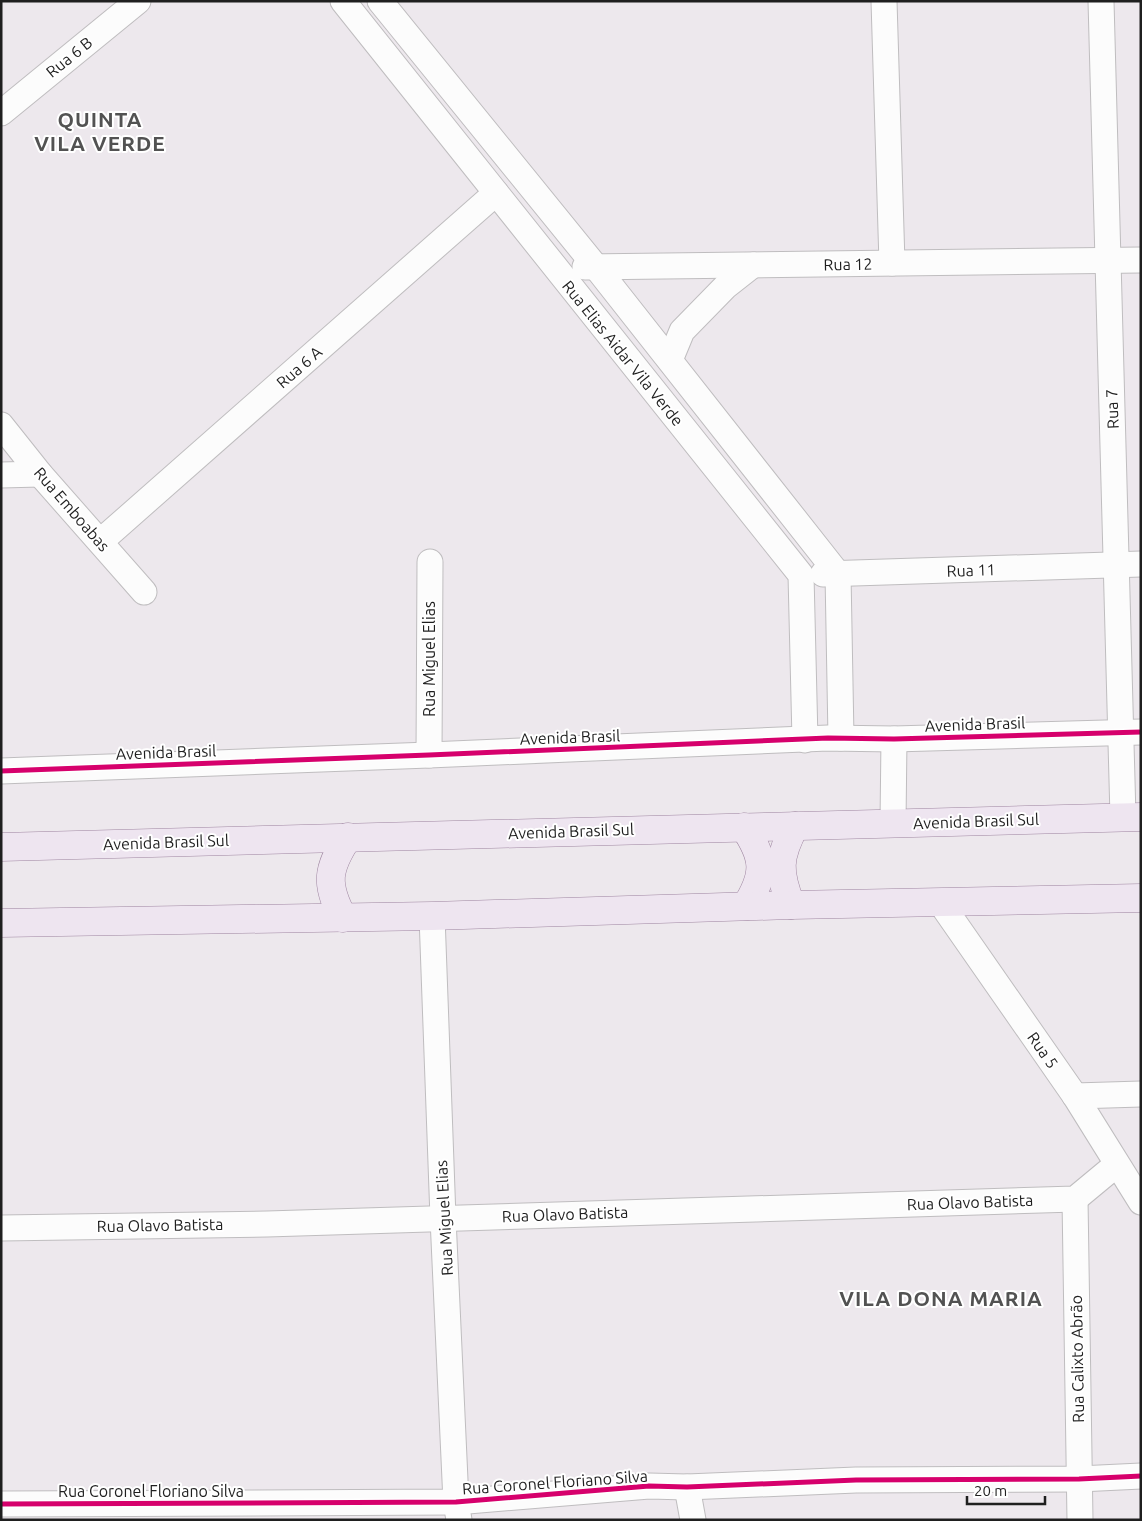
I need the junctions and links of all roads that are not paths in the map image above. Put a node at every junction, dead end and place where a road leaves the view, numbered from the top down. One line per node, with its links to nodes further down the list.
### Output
1 (138, 1): 6 (street, Rua 6 B)
2 (380, 1): 13 (street, Rua Elias Aidar Vila Verde)
3 (884, 1): 10 (street)
4 (1101, 1): 9 (street, Rua 7)
5 (355, 6): 7 (street, Rua Elias Aidar Vila Verde)
6 (1, 113)
7 (496, 193): 12 (street, Rua Elias Aidar Vila Verde); 18 (street, Rua 6 A)
8 (1141, 260): 9 (street, Rua 12)
9 (1108, 261): 10 (street, Rua 12); 20 (street, Rua 7)
10 (892, 263): 11 (street, Rua 12)
11 (753, 265): 13 (street, Rua 12); 14 (street)
12 (555, 267): 13 (street, Rua 12); 22 (street, Rua Elias Aidar Vila Verde)
13 (596, 267): 14 (street, Rua Elias Aidar Vila Verde)
14 (670, 360): 21 (street, Rua Elias Aidar Vila Verde)
15 (1, 425): 16 (street, Rua Emboabas)
16 (40, 474): 17 (street); 18 (street, Rua Emboabas)
17 (1, 475)
18 (101, 541): 23 (street, Rua Emboabas)
19 (430, 562): 28 (street, Rua Miguel Elias)
20 (1129, 565): 21 (street, Rua 11); 24 (street, Rua 7)
21 (838, 574): 22 (street, Rua 11); 25 (street)
22 (801, 575): 27 (street)
23 (144, 592)
24 (1131, 732): 26 (street, Avenida Brasil); 30 (street, Rua 7)
25 (841, 738): 26 (street, Avenida Brasil); 27 (street, Avenida Brasil)
26 (894, 739): 31 (street)
27 (804, 740): 28 (street, Avenida Brasil)
28 (429, 755): 29 (street, Avenida Brasil)
29 (1, 771)
30 (1132, 817): 31 (main road, Avenida Brasil Sul)
31 (893, 823): 32 (main road, Avenida Brasil Sul)
32 (795, 826): 33 (main road, Avenida Brasil Sul); 39 (main road)
33 (744, 827): 34 (main road, Avenida Brasil Sul); 40 (main road)
34 (348, 837): 35 (main road, Avenida Brasil Sul); 43 (main road)
35 (308, 838): 36 (main road, Avenida Brasil Sul); 42 (main road)
36 (1, 847)
37 (1141, 898): 38 (main road)
38 (940, 902): 39 (main road); 46 (street, Rua 5)
39 (791, 905): 40 (main road)
40 (746, 906): 41 (main road)
41 (432, 916): 43 (main road); 50 (street, Rua Miguel Elias)
42 (310, 918): 43 (main road); 44 (main road)
43 (343, 918)
44 (1, 923)
45 (1141, 1094): 46 (street)
46 (1075, 1096): 47 (street, Rua 5)
47 (1116, 1165): 48 (street); 49 (street, Rua 5)
48 (1075, 1199): 50 (street, Rua Olavo Batista); 53 (street, Rua Calixto Abrão)
49 (1141, 1202)
50 (443, 1218): 51 (street, Rua Olavo Batista); 56 (street, Rua Miguel Elias)
51 (1, 1228)
52 (1141, 1476): 53 (street, Rua Coronel Floriano Silva)
53 (1079, 1479): 54 (street, Rua Coronel Floriano Silva); 59 (street, Rua Calixto Abrão)
54 (687, 1487): 56 (street, Rua Coronel Floriano Silva); 58 (street)
55 (1, 1504): 57 (street, Rua Coronel Floriano Silva)
56 (458, 1511): 57 (street, Rua Coronel Floriano Silva)
57 (178, 1512)
58 (693, 1520)
59 (1080, 1520)

